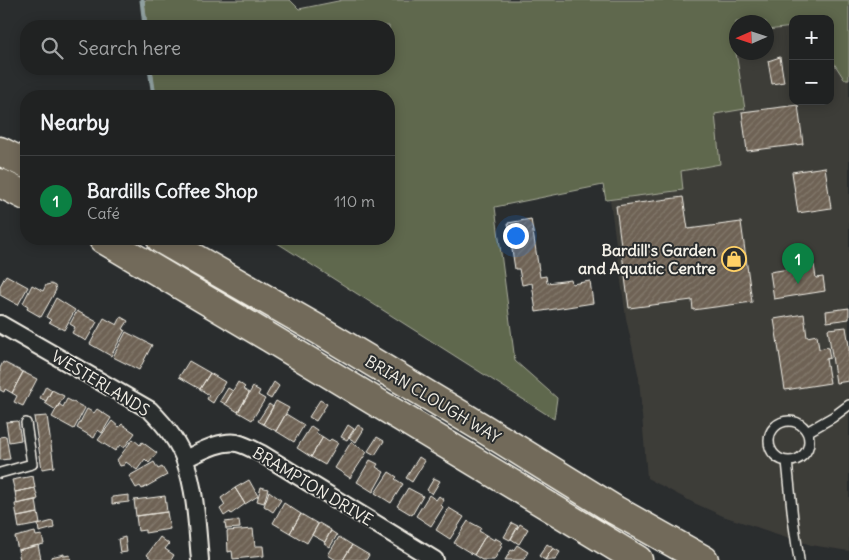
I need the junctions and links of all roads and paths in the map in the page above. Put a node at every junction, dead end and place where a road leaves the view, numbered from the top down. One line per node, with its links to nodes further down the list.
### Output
1 (0, 150): 2 (highway)
2 (20, 161)
3 (0, 183): 4 (highway)
4 (20, 193)
5 (113, 245): 16 (highway, BRIAN CLOUGH WAY)
6 (170, 245): 17 (highway, BRIAN CLOUGH WAY)
7 (0, 324): 11 (street, WESTERLANDS)
8 (849, 405): 10 (lane)
9 (26, 423): 13 (lane)
10 (807, 432): 12 (lane); 12 (lane)
11 (185, 459): 14 (street, WESTERLANDS); 15 (street, BRAMPTON DRIVE)
12 (787, 461): 18 (lane)
13 (0, 472)
14 (200, 560)
15 (435, 560)
16 (638, 560)
17 (704, 560)
18 (799, 560)

